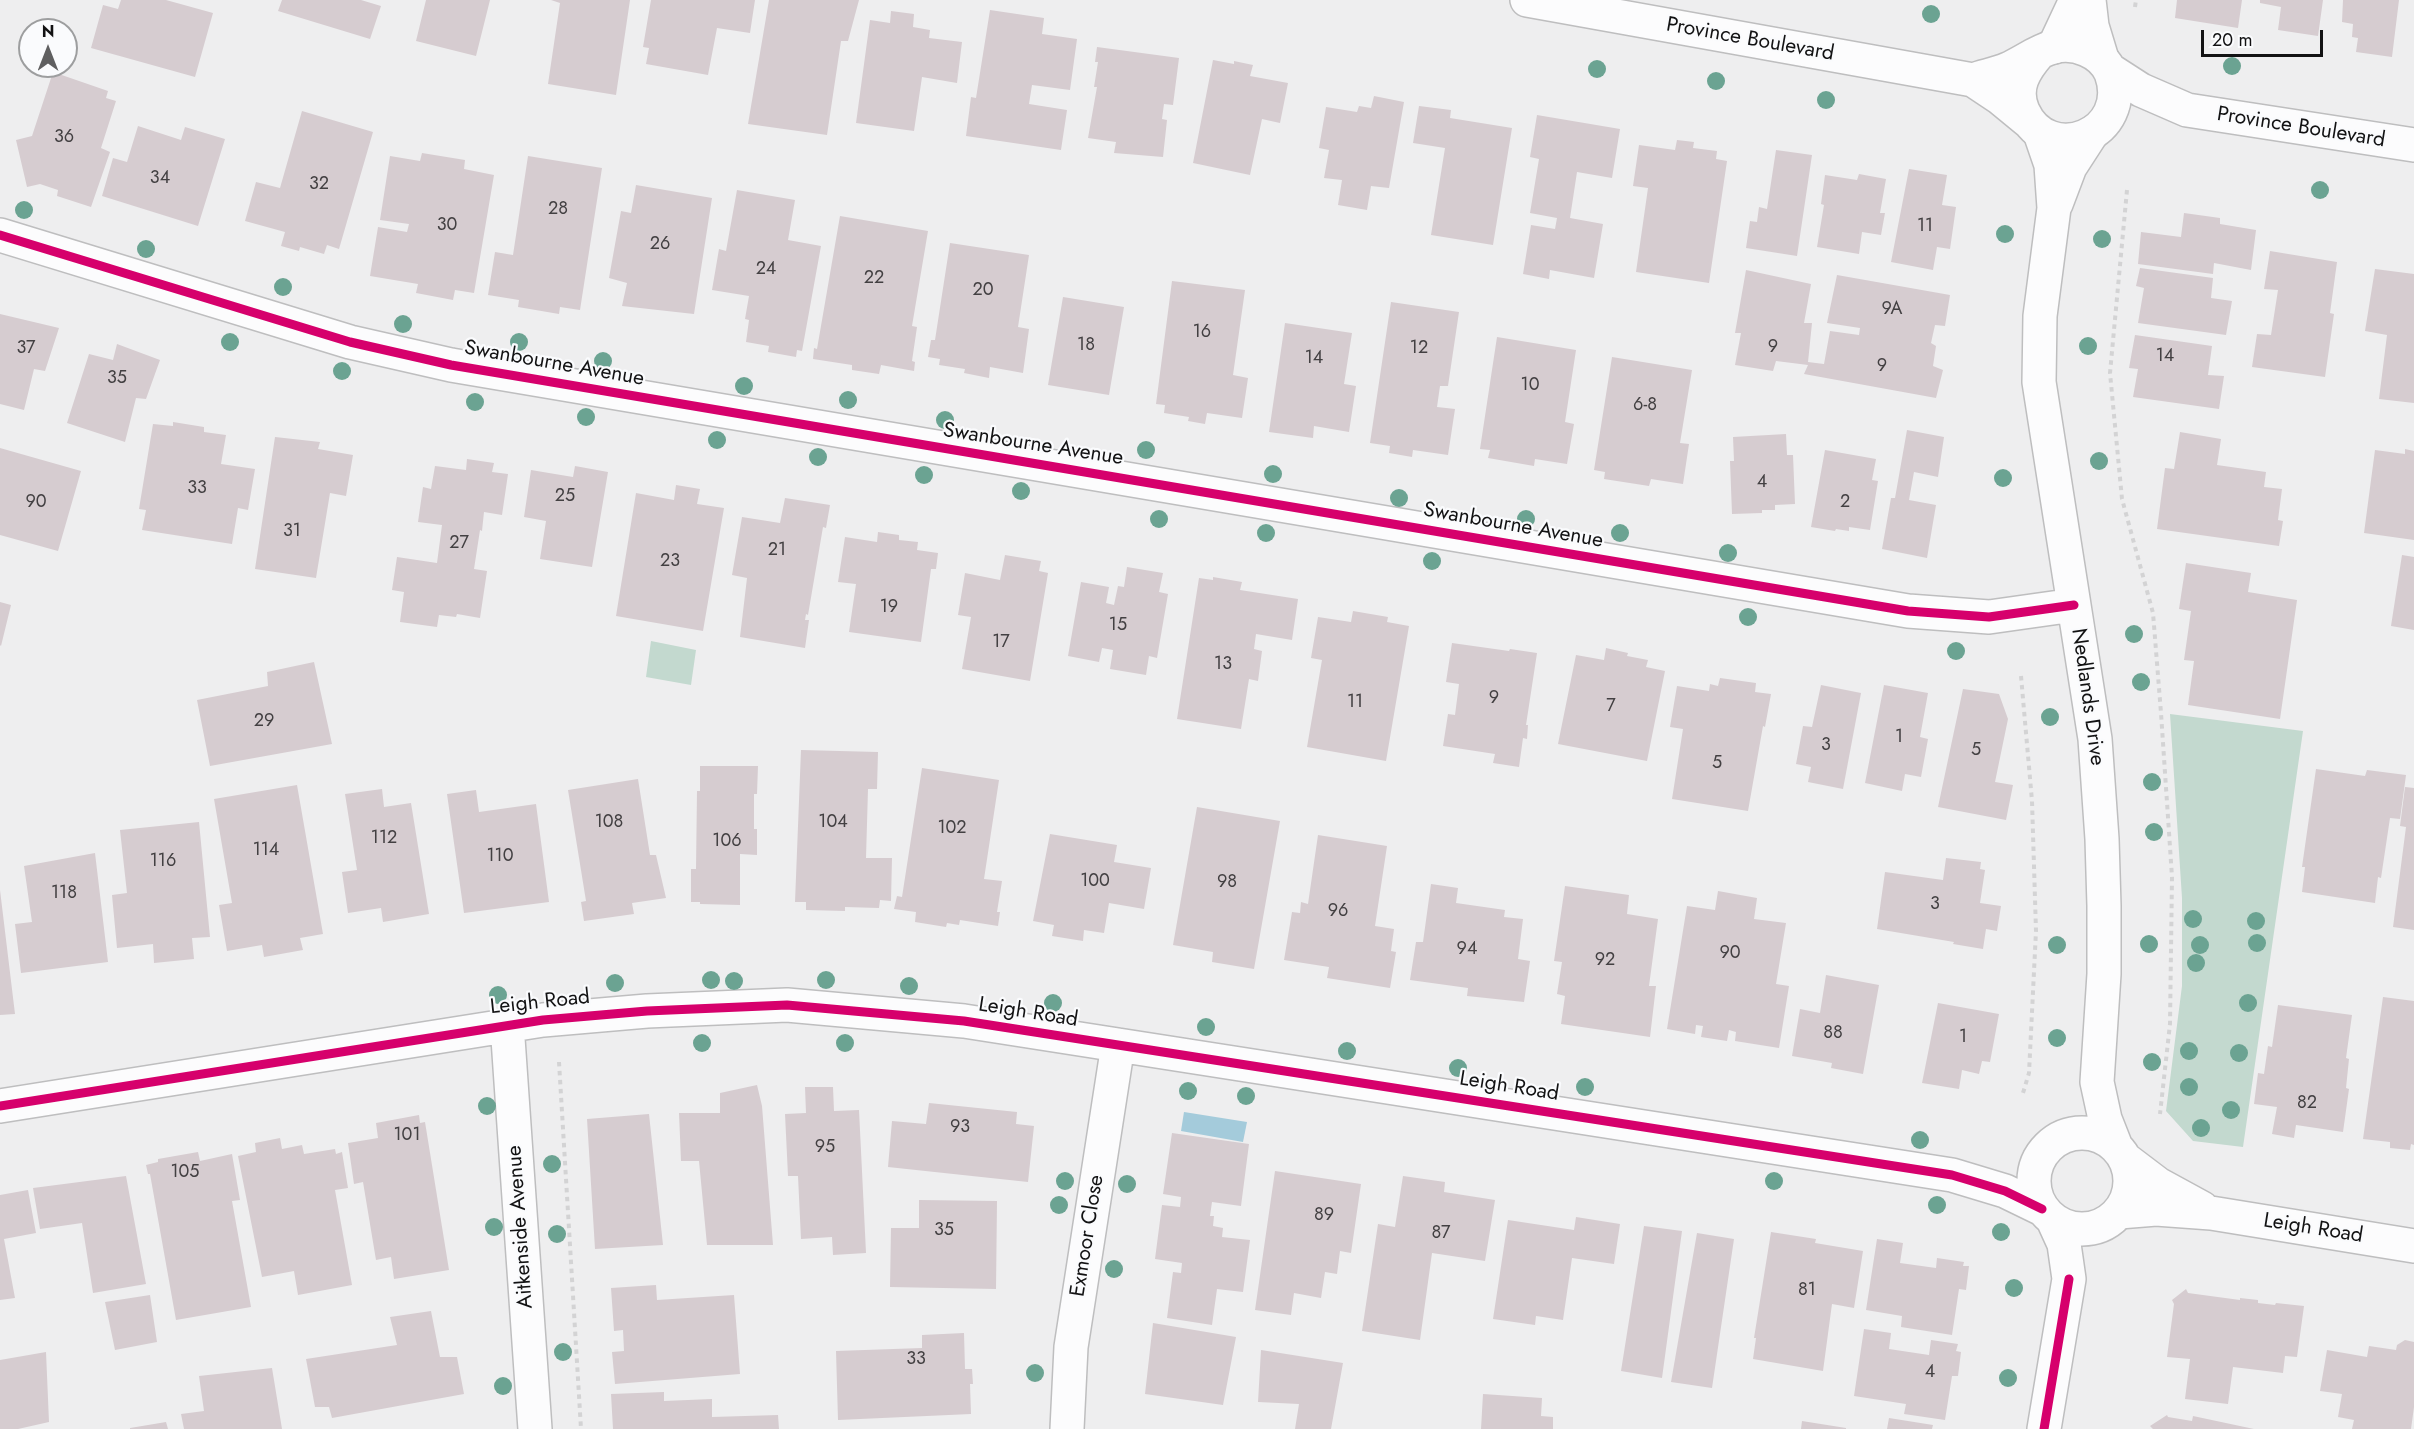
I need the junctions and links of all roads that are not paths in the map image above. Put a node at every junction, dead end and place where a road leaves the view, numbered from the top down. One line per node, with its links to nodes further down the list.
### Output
1 (1527, 0): 6 (street, Province Boulevard)
2 (2076, 0): 4 (street)
3 (2089, 0): 5 (street)
4 (2047, 50): 5 (street, Province Boulevard); 6 (street, Province Boulevard); 8 (street)
5 (2106, 65): 7 (street, Province Boulevard); 9 (street)
6 (1972, 80): 8 (street, Province Boulevard)
7 (2187, 110): 9 (street, Province Boulevard); 10 (street, Province Boulevard)
8 (2034, 127): 9 (street, Province Boulevard); 11 (street)
9 (2100, 127): 11 (street)
10 (2414, 145)
11 (2054, 208): 13 (street, Nedlands Drive)
12 (0, 235): 13 (street, Swanbourne Avenue)
13 (2074, 605): 16 (street, Nedlands Drive)
14 (507, 1024): 15 (street, Leigh Road); 17 (street, Leigh Road); 27 (street, Aitkenside Avenue)
15 (1118, 1045): 21 (street, Leigh Road); 28 (street, Exmoor Close)
16 (2097, 1082): 18 (street); 19 (street)
17 (0, 1106)
18 (2068, 1135): 19 (street); 20 (street)
19 (2120, 1153): 22 (street, Leigh Road); 24 (street)
20 (2040, 1157): 21 (street, Leigh Road); 23 (street)
21 (1952, 1175): 23 (street, Leigh Road)
22 (2211, 1213): 24 (street, Leigh Road); 25 (street, Leigh Road)
23 (2048, 1216): 24 (street); 26 (street)
24 (2113, 1217): 26 (street)
25 (2414, 1246)
26 (2069, 1279): 29 (street)
27 (535, 1429)
28 (1067, 1429)
29 (2044, 1429)

